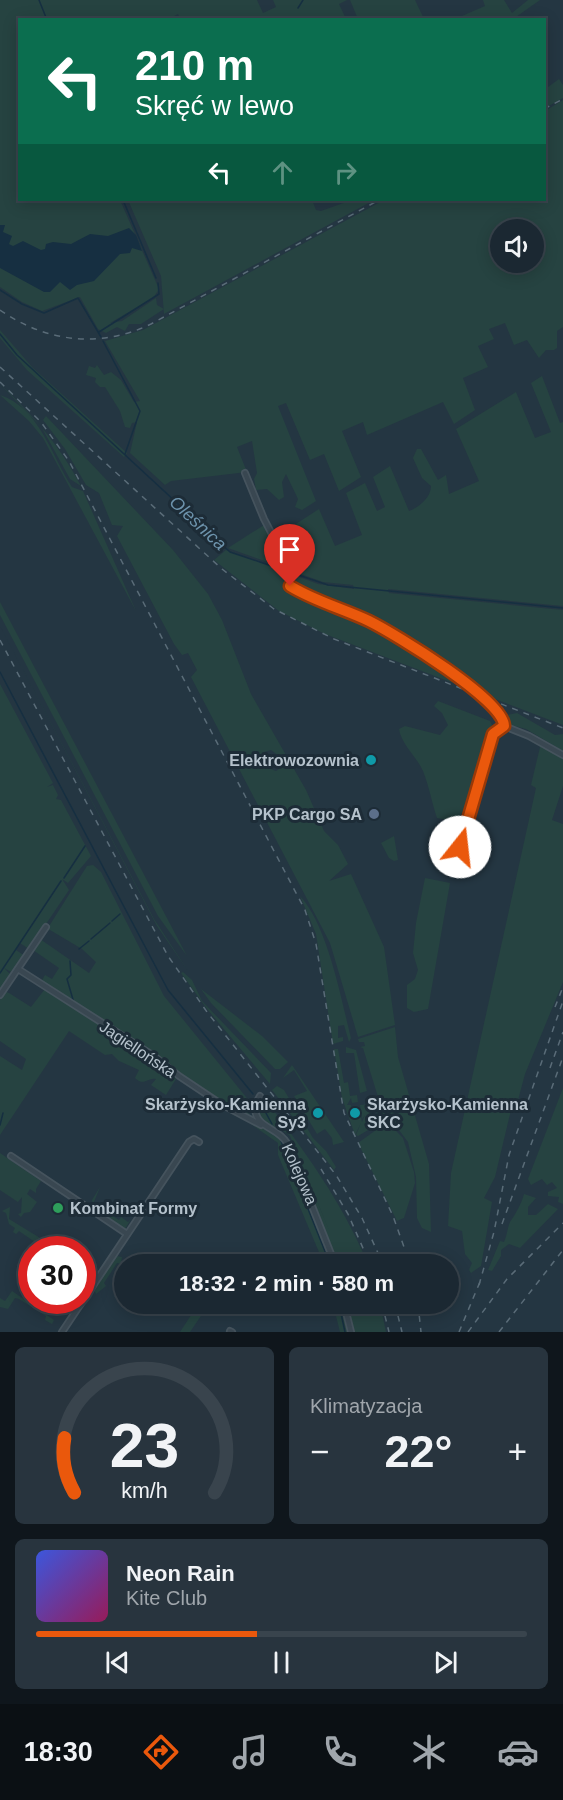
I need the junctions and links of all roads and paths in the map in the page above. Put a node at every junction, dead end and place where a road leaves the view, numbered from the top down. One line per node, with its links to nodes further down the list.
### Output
1 (245, 473): 2 (street)
2 (288, 565)
3 (290, 586): 4 (street)
4 (504, 726): 5 (street); 6 (street)
5 (563, 755)
6 (460, 847)
7 (46, 927): 8 (street)
8 (18, 969): 9 (street); 12 (street, Jagiellońska)
9 (0, 995)
10 (260, 1096): 11 (street)
11 (255, 1112): 12 (street); 13 (street)
12 (244, 1118): 13 (street, Jagiellońska)
13 (261, 1125): 17 (street, Kolejowa)
14 (200, 1142): 16 (street)
15 (11, 1156): 16 (street)
16 (127, 1234): 19 (street)
17 (331, 1254)
18 (346, 1314): 20 (street)
19 (62, 1332)
20 (351, 1332)

